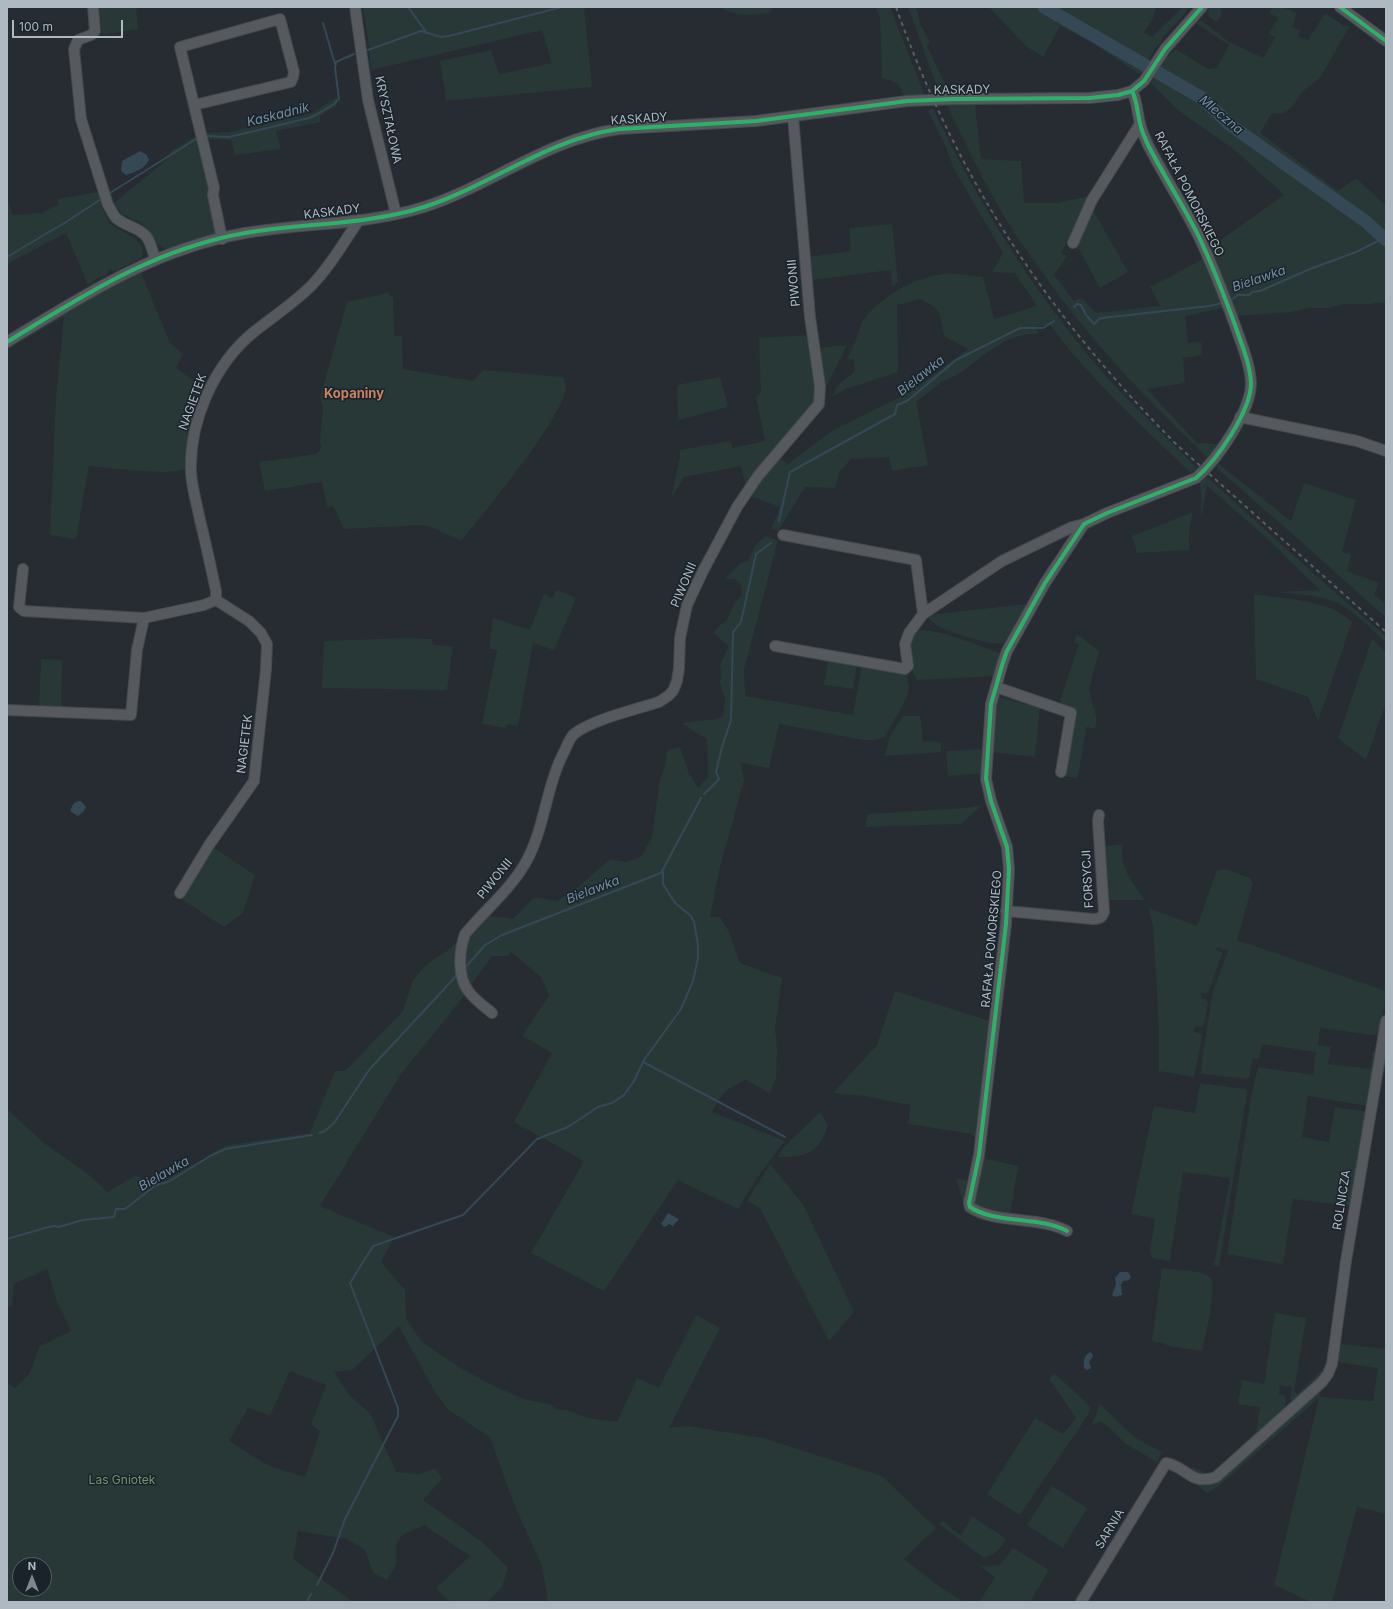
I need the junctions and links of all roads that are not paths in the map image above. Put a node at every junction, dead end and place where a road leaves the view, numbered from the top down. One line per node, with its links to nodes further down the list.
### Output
1 (93, 7): 14 (street)
2 (355, 7): 10 (street, KRYSZTAŁOWA)
3 (1340, 7): 5 (street)
4 (1200, 8): 6 (street, KASKADY)
5 (1386, 41)
6 (1132, 90): 8 (street, KASKADY); 9 (street, RAFAŁA POMORSKIEGO)
7 (194, 106): 7 (street); 12 (street)
8 (793, 116): 10 (street, KASKADY); 31 (street, PIWONII)
9 (1140, 124): 13 (street); 16 (street, RAFAŁA POMORSKIEGO)
10 (396, 214): 11 (street, KASKADY)
11 (359, 220): 12 (street, KASKADY); 21 (street, NAGIETEK)
12 (222, 239): 14 (street, KASKADY)
13 (1073, 243)
14 (155, 259): 15 (street, KASKADY)
15 (7, 342)
16 (1240, 418): 17 (street); 18 (street, RAFAŁA POMORSKIEGO)
17 (1386, 451)
18 (1084, 524): 22 (street, RAFAŁA POMORSKIEGO); 25 (street, RAFAŁA POMORSKIEGO)
19 (783, 535): 22 (street)
20 (23, 569): 23 (street)
21 (216, 600): 23 (street); 29 (street, NAGIETEK)
22 (923, 614): 24 (street, RAFAŁA POMORSKIEGO)
23 (144, 618): 26 (street)
24 (775, 646)
25 (996, 687): 27 (street); 30 (street, RAFAŁA POMORSKIEGO)
26 (7, 710)
27 (1061, 772)
28 (1099, 815): 30 (street, FORSYCJI)
29 (180, 893)
30 (1006, 910): 33 (street, RAFAŁA POMORSKIEGO)
31 (492, 1013)
32 (1386, 1021): 34 (street, ROLNICZA)
33 (1067, 1231)
34 (1161, 1469): 35 (street, SARNIA)
35 (1081, 1602)

